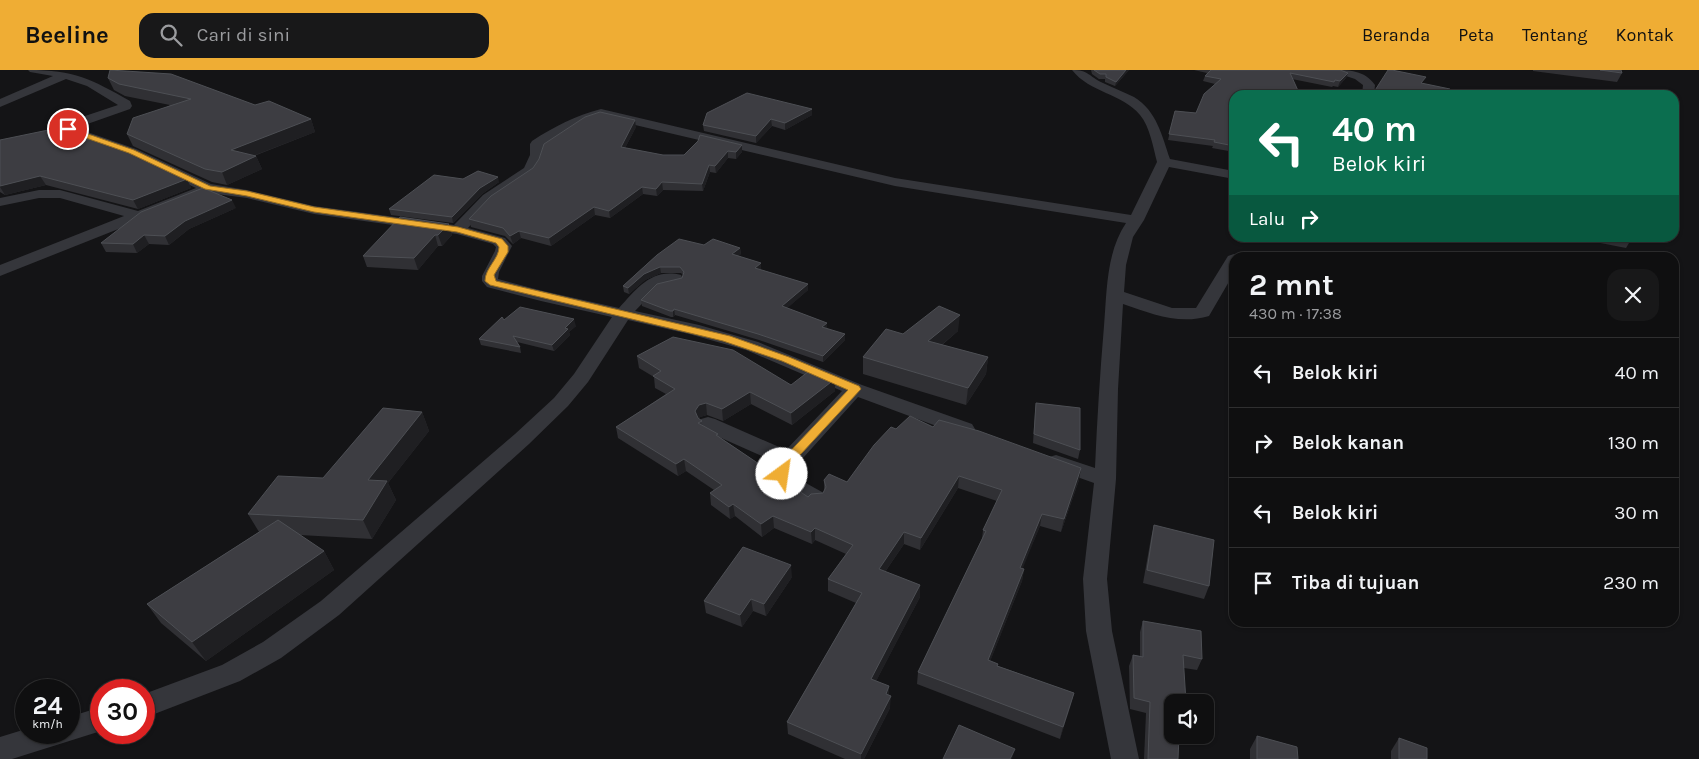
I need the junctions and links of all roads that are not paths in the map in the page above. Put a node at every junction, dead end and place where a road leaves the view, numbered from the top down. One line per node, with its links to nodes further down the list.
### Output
1 (34, 70): 4 (street)
2 (1078, 70): 7 (street)
3 (1338, 70): 5 (street)
4 (66, 75): 6 (street); 9 (street)
5 (1368, 90)
6 (0, 103)
7 (1164, 162): 8 (street); 12 (street)
8 (1229, 174)
9 (208, 188): 11 (street); 13 (street)
10 (0, 202): 11 (street)
11 (136, 215): 15 (street)
12 (1136, 220): 13 (street); 17 (street)
13 (458, 230): 18 (street)
14 (1229, 268): 17 (street)
15 (0, 271)
16 (675, 279): 18 (street)
17 (1115, 295): 24 (street)
18 (623, 314): 19 (street); 26 (street)
19 (855, 389): 21 (street); 23 (street)
20 (708, 424): 23 (street)
21 (978, 434)
22 (1042, 457): 24 (street)
23 (789, 460): 25 (street)
24 (1104, 479): 29 (street)
25 (814, 498)
26 (155, 702)
27 (19, 744): 28 (street)
28 (0, 750)
29 (1125, 759)

